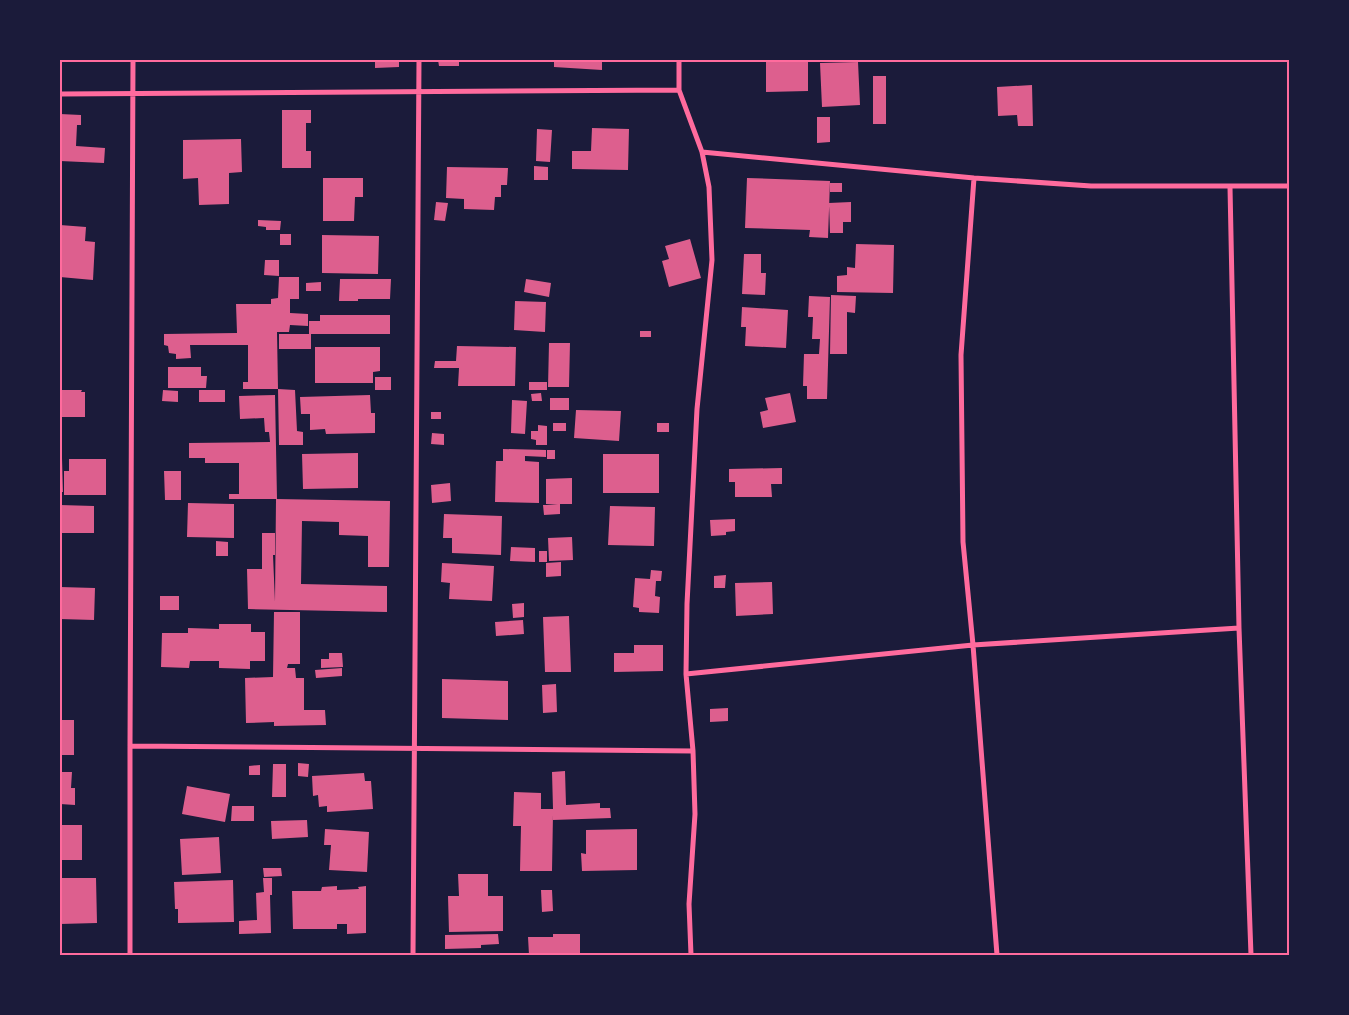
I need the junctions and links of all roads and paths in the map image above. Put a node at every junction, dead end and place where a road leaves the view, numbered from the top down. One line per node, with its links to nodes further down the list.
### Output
1 (133, 60): 7 (street)
2 (419, 60): 5 (street)
3 (679, 60): 4 (street)
4 (679, 90): 5 (street); 8 (street)
5 (419, 93): 7 (street); 16 (street)
6 (60, 94): 7 (street)
7 (132, 94): 15 (street)
8 (702, 152): 9 (street); 14 (street)
9 (974, 178): 11 (street); 13 (street)
10 (1289, 186): 11 (street)
11 (1230, 187): 12 (street)
12 (1239, 628): 13 (street); 22 (street)
13 (972, 645): 14 (street); 21 (street)
14 (686, 674): 17 (street)
15 (130, 746): 16 (street); 18 (street)
16 (414, 747): 17 (street); 19 (street)
17 (692, 751): 20 (street)
18 (130, 955)
19 (414, 955)
20 (691, 955)
21 (997, 955)
22 (1251, 955)

